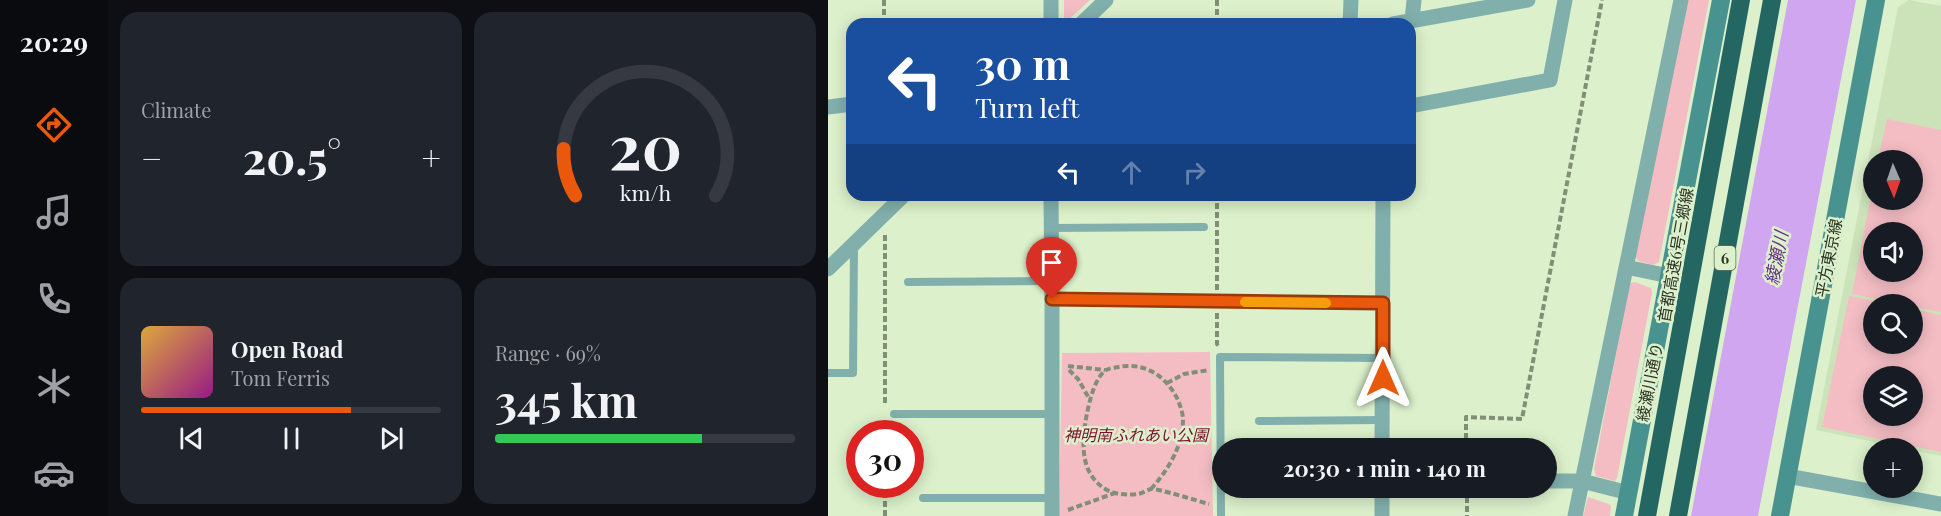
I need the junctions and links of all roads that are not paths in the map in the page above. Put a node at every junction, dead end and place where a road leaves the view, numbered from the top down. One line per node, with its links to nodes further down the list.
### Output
1 (1051, 0): 13 (street)
2 (1106, 0): 14 (street)
3 (1351, 0): 15 (street)
4 (1414, 0): 16 (street)
5 (1528, 0): 12 (street)
6 (1565, 0): 19 (street)
7 (1681, 0): 27 (street)
8 (1721, 0): 29 (street, 綾瀬川通り)
9 (1741, 0): 56 (highway, 首都高速6号三郷線 / 6)
10 (1772, 0): 57 (highway, 6)
11 (1876, 0): 42 (street, 平方東京線)
12 (1499, 3): 17 (street)
13 (1051, 18)
14 (1088, 18)
15 (1350, 18)
16 (1412, 18)
17 (1416, 20)
18 (846, 105): 20 (street)
19 (1416, 105)
20 (828, 107)
21 (898, 201): 26 (street)
22 (1051, 201): 25 (street)
23 (1383, 201): 33 (street)
24 (1204, 227): 25 (lane)
25 (1051, 228): 30 (street)
26 (854, 243): 28 (street); 35 (lane)
27 (1626, 267): 29 (street); 43 (street)
28 (828, 269)
29 (1669, 276): 45 (street, 綾瀬川通り)
30 (1052, 281): 31 (lane); 32 (street)
31 (908, 282)
32 (1052, 299): 33 (lane); 37 (street)
33 (1383, 303): 34 (street)
34 (1383, 358): 38 (street); 40 (lane)
35 (828, 373)
36 (894, 414): 37 (lane)
37 (1052, 414): 47 (street)
38 (1382, 420): 39 (lane); 41 (street)
39 (1259, 421)
40 (1221, 438)
41 (1382, 438)
42 (1787, 476): 50 (street); 58 (street, 平方東京線)
43 (1582, 481): 44 (street); 45 (street); 54 (street)
44 (1557, 482)
45 (1629, 493): 55 (street, 綾瀬川通り)
46 (924, 498): 47 (lane)
47 (1052, 498): 51 (street)
48 (1221, 498): 52 (lane)
49 (1382, 498): 53 (street)
50 (1941, 504)
51 (1058, 514)
52 (1221, 516)
53 (1382, 516)
54 (1575, 516)
55 (1624, 516)
56 (1647, 516)
57 (1678, 516)
58 (1780, 516)

